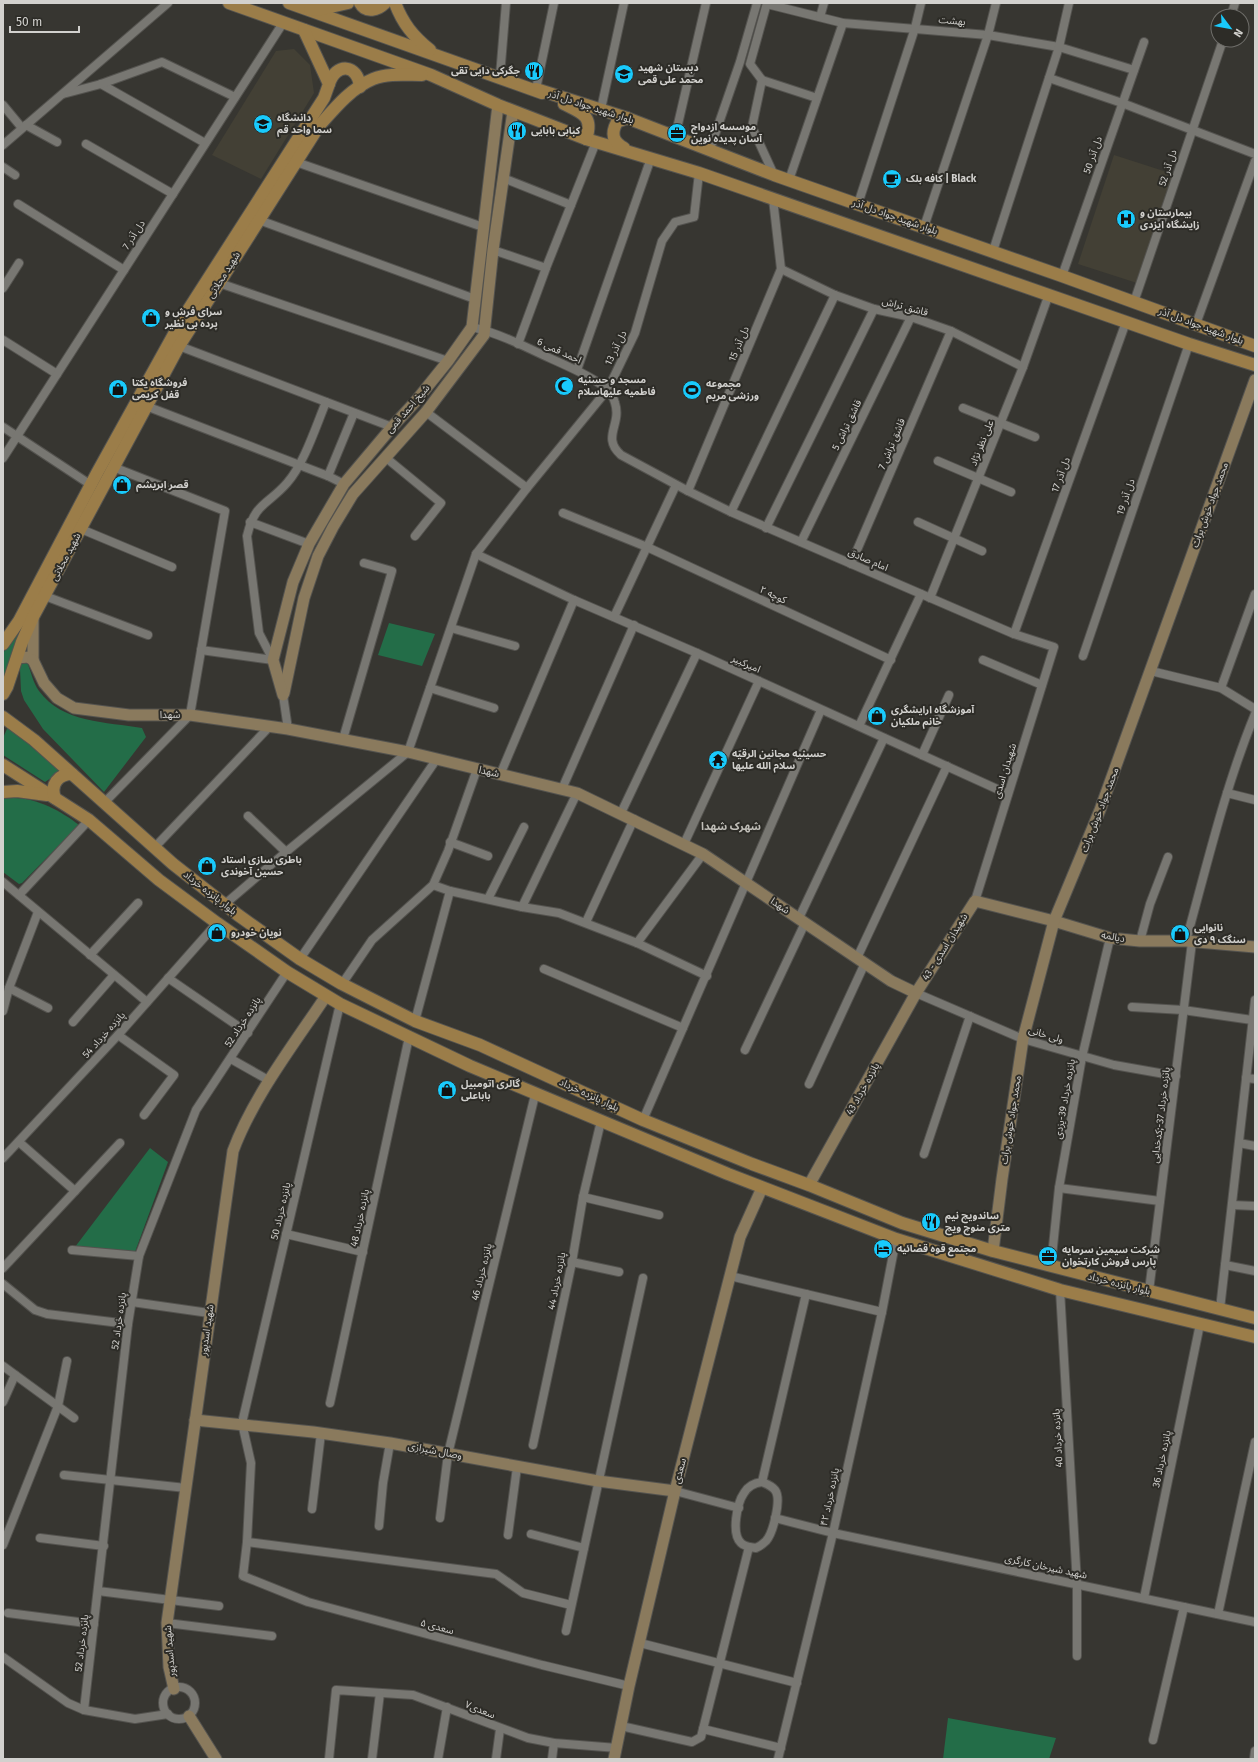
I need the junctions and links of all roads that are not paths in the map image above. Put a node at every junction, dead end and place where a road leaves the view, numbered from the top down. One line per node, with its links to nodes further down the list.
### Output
1 (168, 3): 38 (street)
2 (229, 3): 20 (main road, بلوار شهید جواد دل آذر)
3 (289, 3): 18 (main road)
4 (348, 3): 18 (main road)
5 (360, 3): 6 (main road)
6 (385, 3)
7 (395, 3): 28 (main road)
8 (506, 3): 31 (street)
9 (554, 3): 37 (street)
10 (624, 3): 44 (street)
11 (706, 3): 51 (street)
12 (757, 3): 57 (street)
13 (824, 3): 19 (street)
14 (921, 3): 22 (street)
15 (996, 3): 24 (street)
16 (1069, 3): 26 (street)
17 (767, 4): 19 (street, بهشت); 33 (street)
18 (306, 10): 28 (main road)
19 (820, 18): 21 (street, بهشت)
20 (283, 23): 23 (main road, بلوار شهید جواد دل آذر); 39 (street, دل آذر 7)
21 (843, 23): 22 (street, بهشت); 40 (street)
22 (915, 28): 24 (street, بهشت); 72 (street)
23 (304, 30): 30 (main road, بلوار شهید جواد دل آذر); 35 (main road)
24 (988, 35): 26 (street, بهشت); 76 (street)
25 (1144, 42): 29 (street, دل آذر 50)
26 (1059, 47): 29 (street, بهشت); 32 (street)
27 (1220, 48): 50 (street, دل آذر 52)
28 (438, 56): 31 (main road)
29 (1134, 70): 41 (street, دل آذر 50)
30 (431, 75): 36 (main road, شهید محلاتی); 43 (main road, بلوار شهید جواد دل آذر)
31 (500, 76): 37 (main road)
32 (1049, 78): 41 (street); 78 (street)
33 (762, 80): 40 (street); 65 (street)
34 (101, 84): 38 (street); 39 (street); 54 (street)
35 (329, 84): 36 (main road, شهید محلاتی); 127 (main road, شهید محلاتی)
36 (360, 86): 62 (main road, شهید محلاتی)
37 (536, 90): 44 (main road, بلوار شهید جواد دل آذر); 52 (main road)
38 (60, 94): 48 (street)
39 (235, 97): 54 (street, دل آذر 7)
40 (817, 98): 68 (street)
41 (1122, 103): 50 (street); 83 (street, دل آذر 50)
42 (3, 105): 48 (street)
43 (498, 105): 45 (main road, بلوار شهید جواد دل آذر); 47 (street)
44 (601, 109): 46 (main road, بلوار شهید جواد دل آذر)
45 (513, 111): 49 (street, شیخ احمد قمی); 52 (main road, بلوار شهید جواد دل آذر)
46 (627, 118): 51 (main road, بلوار شهید جواد دل آذر); 58 (main road)
47 (496, 125): 49 (street); 75 (street)
48 (24, 126): 53 (street); 56 (street)
49 (511, 126): 67 (street, شیخ احمد قمی)
50 (1192, 130): 59 (street); 89 (street, دل آذر 52)
51 (675, 136): 57 (main road, بلوار شهید جواد دل آذر)
52 (591, 140): 58 (main road, بلوار شهید جواد دل آذر); 73 (street)
53 (57, 142)
54 (205, 143): 69 (street, دل آذر 7)
55 (86, 144): 69 (street)
56 (3, 145)
57 (710, 149): 65 (main road, بلوار شهید جواد دل آذر)
58 (634, 152): 60 (main road, بلوار شهید جواد دل آذر)
59 (1255, 154)
60 (651, 158): 64 (main road, بلوار شهید جواد دل آذر); 105 (street)
61 (1255, 160): 93 (street)
62 (296, 162): 74 (main road, شهید محلاتی); 75 (street)
63 (3, 167): 66 (street)
64 (699, 173): 70 (main road, بلوار شهید جواد دل آذر); 108 (street, دل آذر 13)
65 (774, 174): 68 (main road, بلوار شهید جواد دل آذر)
66 (15, 175)
67 (503, 178): 73 (street); 77 (street, شیخ احمد قمی)
68 (789, 180): 72 (main road, بلوار شهید جواد دل آذر)
69 (173, 194): 82 (street, دل آذر 7)
70 (773, 199): 81 (street, دل آذر 15); 86 (main road, بلوار شهید جواد دل آذر)
71 (18, 204): 82 (street)
72 (858, 204): 76 (main road, بلوار شهید جواد دل آذر)
73 (571, 205): 80 (street)
74 (259, 220): 84 (main road, شهید محلاتی); 88 (street)
75 (483, 227): 88 (street)
76 (924, 227): 78 (main road, بلوار شهید جواد دل آذر)
77 (493, 250): 80 (street); 95 (street, شیخ احمد قمی)
78 (993, 251): 83 (main road, بلوار شهید جواد دل آذر)
79 (19, 263): 85 (street)
80 (546, 268): 98 (street)
81 (781, 269): 87 (street, قاشق تراش); 130 (street, دل آذر 15)
82 (124, 270): 106 (street, دل آذر 7)
83 (1062, 276): 89 (main road, بلوار شهید جواد دل آذر)
84 (219, 283): 100 (main road, شهید محلاتی); 102 (street)
85 (3, 288)
86 (1049, 294): 92 (main road, بلوار شهید جواد دل آذر); 104 (street, علی نظر نژاد)
87 (835, 295): 90 (street, قاشق تراش); 132 (street)
88 (475, 299): 94 (street)
89 (1134, 302): 93 (main road, بلوار شهید جواد دل آذر)
90 (874, 309): 91 (street, قاشق تراش); 138 (street)
91 (911, 317): 96 (street, قاشق تراش); 142 (street, قاشق تراش 5)
92 (1126, 322): 99 (main road, بلوار شهید جواد دل آذر); 159 (street, دل آذر 17)
93 (1196, 324): 101 (main road, بلوار شهید جواد دل آذر)
94 (472, 328): 95 (street, احمد قمی 6); 102 (street, شیخ احمد قمی)
95 (485, 330): 98 (street, احمد قمی 6); 112 (street, شیخ احمد قمی)
96 (951, 331): 104 (street, قاشق تراش); 148 (street, قاشق تراش 7)
97 (3, 340): 106 (street)
98 (518, 344): 105 (street, احمد قمی 6)
99 (1189, 344): 103 (main road, بلوار شهید جواد دل آذر); 166 (street, دل آذر 19)
100 (179, 346): 109 (street); 110 (main road, شهید محلاتی)
101 (1255, 346)
102 (448, 361): 116 (street, شیخ احمد قمی)
103 (1255, 365)
104 (1023, 367): 114 (street, علی نظر نژاد)
105 (577, 370): 108 (street, احمد قمی 6)
106 (57, 374): 117 (street, دل آذر 7)
107 (1255, 380): 172 (street, محمد جواد خوش برات)
108 (608, 389): 128 (street); 129 (street, دل آذر 13)
109 (326, 402): 113 (street); 122 (street)
110 (146, 406): 122 (street); 123 (main road, شهید محلاتی)
111 (963, 408): 114 (street)
112 (426, 412): 119 (street, شیخ احمد قمی); 129 (street)
113 (354, 413): 116 (street); 124 (street)
114 (1000, 423): 118 (street); 125 (street, علی نظر نژاد)
115 (3, 427): 117 (street)
116 (392, 427): 126 (street, شیخ احمد قمی)
117 (17, 436): 120 (street, دل آذر 7); 127 (street)
118 (1035, 437)
119 (385, 457): 137 (street, شیخ احمد قمی); 140 (street)
120 (3, 458)
121 (938, 461): 125 (street)
122 (299, 466): 124 (street); 135 (street)
123 (113, 467): 139 (main road, شهید محلاتی); 164 (street)
124 (328, 476): 126 (street)
125 (978, 478): 131 (street); 141 (street, علی نظر نژاد)
126 (344, 484): 134 (street, شیخ احمد قمی)
127 (91, 485): 161 (main road, شهید محلاتی)
128 (676, 485): 130 (street, امام صادق); 144 (street)
129 (527, 488): 146 (street, دل آذر 13)
130 (688, 491): 132 (street, امام صادق)
131 (1011, 492)
132 (731, 512): 138 (street, امام صادق)
133 (563, 513): 144 (street, کوچه ۲)
134 (322, 521): 137 (street); 143 (street, شیخ احمد قمی)
135 (250, 522): 143 (street); 169 (street)
136 (918, 522): 141 (street)
137 (333, 527): 178 (street, شیخ احمد قمی)
138 (766, 528): 142 (street, امام صادق)
139 (81, 529): 149 (street); 152 (main road, شهید محلاتی)
140 (415, 536)
141 (954, 539): 145 (street); 153 (street, علی نظر نژاد)
142 (801, 542): 148 (street, امام صادق)
143 (309, 544): 169 (street, شیخ احمد قمی)
144 (647, 547): 156 (street); 170 (street, کوچه ۲)
145 (982, 551)
146 (476, 554): 154 (street, امیرکبیر); 158 (street, دل آذر 13)
147 (364, 563): 190 (street)
148 (851, 564): 150 (street, امام صادق)
149 (172, 567)
150 (921, 594): 153 (street, امام صادق); 170 (street)
151 (1255, 594): 176 (street)
152 (44, 596): 155 (main road, شهید محلاتی); 160 (street)
153 (930, 598): 159 (street, امام صادق)
154 (574, 600): 156 (street, امیرکبیر); 198 (street)
155 (33, 617): 167 (main road, شهید محلاتی); 168 (street, شهدا)
156 (614, 618): 157 (street, امیرکبیر)
157 (634, 625): 165 (street, امیرکبیر); 199 (street)
158 (451, 628): 162 (street); 175 (street, دل آذر 13)
159 (1014, 634): 163 (street, امام صادق)
160 (148, 635)
161 (3, 644)
162 (515, 646)
163 (1054, 647): 174 (street, شهیدان اسدی)
164 (201, 650): 169 (street); 184 (street)
165 (697, 653): 173 (street, امیرکبیر); 207 (street)
166 (1083, 656)
167 (17, 658): 168 (street); 177 (main road, شهید محلاتی)
168 (33, 660): 184 (street, شهدا)
169 (273, 660): 178 (street, شیخ احمد قمی)
170 (891, 660): 187 (street)
171 (983, 660): 174 (street)
172 (1151, 671): 176 (street); 231 (street, محمد جواد خوش برات)
173 (759, 681): 182 (street, امیرکبیر); 213 (street)
174 (1042, 685): 203 (street, شهیدان اسدی)
175 (430, 688): 180 (street); 191 (street, دل آذر 13)
176 (1221, 688): 181 (street)
177 (3, 694)
178 (283, 695): 188 (street, شیخ احمد قمی)
179 (949, 695): 192 (street)
180 (494, 708)
181 (1255, 709)
182 (821, 710): 187 (street, امیرکبیر); 220 (street)
183 (1255, 714): 202 (street, پانزده خرداد 37-;کدخدایی)
184 (190, 715): 186 (street, شهدا); 206 (street)
185 (3, 717): 197 (main road, بلوار پانزده خرداد)
186 (270, 726): 188 (street, شهدا); 214 (street)
187 (859, 726): 189 (street, امیرکبیر)
188 (288, 728): 190 (street, شهدا)
189 (884, 738): 192 (street, امیرکبیر); 230 (street)
190 (343, 739): 191 (street, شهدا)
191 (408, 752): 193 (street, شهدا); 215 (street)
192 (922, 755): 195 (street, امیرکبیر)
193 (436, 760): 196 (street, شهدا); 240 (street)
194 (3, 765): 204 (main road, بلوار پانزده خرداد)
195 (947, 766): 203 (street, امیرکبیر); 241 (street)
196 (477, 769): 198 (street, شهدا); 212 (street)
197 (72, 774): 204 (main road); 206 (main road, بلوار پانزده خرداد)
198 (500, 775): 199 (street, شهدا)
199 (562, 789): 201 (street, شهدا)
200 (3, 792): 204 (main road)
201 (577, 793): 207 (street, شهدا); 228 (street)
202 (1227, 793): 205 (street); 236 (street, پانزده خرداد 37-;کدخدایی)
203 (1008, 794): 225 (street, شهیدان اسدی)
204 (53, 797): 210 (main road, بلوار پانزده خرداد)
205 (1255, 800)
206 (104, 803): 214 (main road, بلوار پانزده خرداد)
207 (621, 813): 209 (street, شهدا)
208 (248, 816): 215 (street)
209 (634, 819): 213 (street, شهدا); 232 (street)
210 (89, 820): 223 (street); 233 (main road, بلوار پانزده خرداد)
211 (524, 827): 224 (street)
212 (450, 842): 217 (street); 221 (street)
213 (684, 844): 216 (street, شهدا)
214 (154, 848): 227 (main road, بلوار پانزده خرداد)
215 (286, 852): 227 (street)
216 (703, 854): 220 (street, شهدا); 237 (street)
217 (488, 856)
218 (1168, 857): 235 (street)
219 (3, 882): 223 (street)
220 (746, 883): 230 (street, شهدا); 245 (street)
221 (432, 885): 222 (street); 247 (street)
222 (450, 891): 224 (street); 260 (street)
223 (19, 895): 229 (street)
224 (488, 899): 228 (street)
225 (975, 901): 231 (street, دیالمه); 249 (street, شهیدان اسدی - 43)
226 (138, 903): 239 (street)
227 (225, 904): 240 (main road, بلوار پانزده خرداد)
228 (522, 907): 232 (street)
229 (38, 912): 239 (street); 248 (street)
230 (802, 921): 241 (street, شهدا); 267 (street)
231 (1054, 921): 234 (street, دیالمه); 266 (street, محمد جواد خوش برات)
232 (586, 922): 237 (street)
233 (217, 923): 243 (main road, بلوار پانزده خرداد); 246 (street, پانزده خرداد 54)
234 (1110, 938): 235 (street, دیالمه); 268 (street, پانزده خرداد 39-یزدی)
235 (1140, 941): 236 (street, دیالمه)
236 (1189, 942): 238 (street, دیالمه); 256 (street, پانزده خرداد 37-;کدخدایی)
237 (637, 943): 245 (street)
238 (1255, 947)
239 (90, 955): 244 (street)
240 (300, 959): 247 (main road, بلوار پانزده خرداد)
241 (861, 961): 249 (street, شهدا); 274 (street)
242 (544, 969): 262 (street)
243 (287, 972): 250 (main road, بلوار پانزده خرداد); 263 (street, پانزده خرداد 52)
244 (114, 975): 252 (street); 261 (street)
245 (707, 976): 262 (street)
246 (168, 978): 252 (street, پانزده خرداد 54); 263 (street)
247 (342, 984): 260 (main road, بلوار پانزده خرداد)
248 (9, 988): 255 (street); 257 (street)
249 (916, 993): 258 (street, ولی خانی); 285 (street, پانزده خرداد 43)
250 (326, 996): 253 (main road, بلوار پانزده خرداد); 273 (street, شهید اسدپور)
251 (1255, 1000): 259 (street)
252 (146, 1002): 264 (street, پانزده خرداد 54)
253 (340, 1004): 265 (main road, بلوار پانزده خرداد); 294 (street, پانزده خرداد 50)
254 (1132, 1007): 256 (street)
255 (48, 1008)
256 (1183, 1010): 259 (street); 270 (street, پانزده خرداد 37-;کدخدایی)
257 (3, 1011)
258 (970, 1016): 266 (street, ولی خانی); 283 (street)
259 (1253, 1017): 271 (street)
260 (415, 1021): 277 (main road, بلوار پانزده خرداد)
261 (73, 1022)
262 (683, 1028): 277 (street)
263 (248, 1033): 269 (street, پانزده خرداد 52)
264 (118, 1035): 276 (street); 279 (street, پانزده خرداد 54)
265 (409, 1037): 275 (main road, بلوار پانزده خرداد); 298 (street, پانزده خرداد 48)
266 (1023, 1039): 268 (street, ولی خانی); 297 (street, محمد جواد خوش برات)
267 (745, 1050)
268 (1082, 1057): 270 (street, ولی خانی); 287 (street, پانزده خرداد 39-یزدی)
269 (231, 1059): 273 (street); 299 (street, پانزده خرداد 52)
270 (1176, 1076): 290 (street, پانزده خرداد 37-;کدخدایی)
271 (1246, 1078): 272 (street); 281 (street)
272 (1255, 1079)
273 (270, 1081): 315 (street, شهید اسدپور)
274 (809, 1084)
275 (535, 1095): 278 (main road, بلوار پانزده خرداد); 333 (street, پانزده خرداد 46)
276 (144, 1116)
277 (643, 1120): 285 (main road, بلوار پانزده خرداد)
278 (601, 1121): 286 (main road, بلوار پانزده خرداد); 289 (street, پانزده خرداد 44)
279 (19, 1142): 284 (street, پانزده خرداد 54); 288 (street)
280 (120, 1143): 288 (street)
281 (1239, 1143): 282 (street); 291 (street)
282 (1255, 1146)
283 (924, 1154)
284 (3, 1158)
285 (809, 1185): 297 (main road, بلوار پانزده خرداد)
286 (762, 1188): 295 (main road, بلوار پانزده خرداد); 306 (street, سعدی)
287 (1059, 1188): 290 (street); 302 (street, پانزده خرداد 39-یزدی)
288 (76, 1191): 303 (street)
289 (583, 1197): 293 (street); 300 (street, پانزده خرداد 44)
290 (1160, 1201): 310 (street, پانزده خرداد 37-;کدخدایی)
291 (1232, 1205): 292 (street); 301 (street)
292 (1255, 1206)
293 (658, 1215)
294 (286, 1234): 298 (street); 328 (street, پانزده خرداد 50)
295 (896, 1239): 309 (main road, بلوار پانزده خرداد); 314 (street, پانزده خرداد ۴۲)
296 (72, 1250): 299 (street)
297 (992, 1251): 302 (main road, بلوار پانزده خرداد)
298 (362, 1252): 324 (street, پانزده خرداد 48)
299 (139, 1256): 312 (street, پانزده خرداد 52)
300 (572, 1262): 305 (street); 332 (street, پانزده خرداد 44)
301 (1225, 1265): 304 (street); 313 (street)
302 (1050, 1266): 310 (main road, بلوار پانزده خرداد)
303 (3, 1268)
304 (1255, 1271)
305 (619, 1272)
306 (730, 1276): 311 (street); 340 (street, سعدی)
307 (643, 1278): 337 (street)
308 (3, 1284): 317 (street)
309 (1060, 1290): 318 (main road, بلوار پانزده خرداد); 355 (street, پانزده خرداد 40)
310 (1149, 1291): 313 (main road, بلوار پانزده خرداد)
311 (806, 1294): 314 (street); 338 (street)
312 (132, 1302): 315 (street); 317 (street, پانزده خرداد 52)
313 (1220, 1309): 316 (main road, بلوار پانزده خرداد)
314 (882, 1312): 346 (street, پانزده خرداد ۴۲)
315 (209, 1313): 327 (street, شهید اسدپور)
316 (1255, 1318)
317 (128, 1324): 336 (street, پانزده خرداد 52)
318 (1200, 1324): 319 (main road, بلوار پانزده خرداد); 357 (street, پانزده خرداد 36)
319 (1255, 1337)
320 (67, 1361): 325 (street)
321 (3, 1366): 322 (street)
322 (16, 1375): 323 (street); 325 (street)
323 (3, 1402)
324 (330, 1403)
325 (58, 1406): 326 (street); 351 (street)
326 (74, 1418)
327 (195, 1420): 328 (street, وصال شیرازی); 339 (street, شهید اسدپور)
328 (242, 1423): 329 (street, وصال شیرازی); 350 (street)
329 (321, 1433): 331 (street, وصال شیرازی); 342 (street)
330 (1255, 1442): 363 (street)
331 (390, 1443): 333 (street, وصال شیرازی); 345 (street)
332 (533, 1444)
333 (448, 1454): 334 (street, وصال شیرازی); 343 (street, پانزده خرداد 46)
334 (517, 1467): 337 (street, وصال شیرازی); 348 (street)
335 (64, 1476): 336 (street)
336 (112, 1481): 339 (street); 352 (street, پانزده خرداد 52)
337 (598, 1481): 340 (street, وصال شیرازی); 354 (street)
338 (762, 1482): 341 (street); 344 (street)
339 (186, 1488): 358 (street, شهید اسدپور)
340 (674, 1491): 341 (street); 369 (street, سعدی)
341 (738, 1508): 353 (street)
342 (312, 1509)
343 (440, 1518)
344 (775, 1518): 346 (street, شهید شیرخان کارگری); 353 (street)
345 (379, 1526)
346 (833, 1533): 355 (street, شهید شیرخان کارگری); 373 (street, پانزده خرداد ۴۲)
347 (531, 1534): 354 (street)
348 (508, 1535)
349 (40, 1538): 352 (street)
350 (247, 1542): 359 (street); 374 (street, سعدی ۵)
351 (3, 1545)
352 (104, 1546): 356 (street, پانزده خرداد 52)
353 (749, 1547): 372 (street)
354 (584, 1548): 359 (street)
355 (1077, 1584): 357 (street, شهید شیرخان کارگری); 370 (street, پانزده خرداد 40)
356 (98, 1591): 358 (street); 366 (street, پانزده خرداد 52)
357 (1144, 1598): 361 (street, شهید شیرخان کارگری)
358 (170, 1599): 360 (street); 365 (street, شهید اسدپور)
359 (572, 1605): 367 (street)
360 (219, 1606)
361 (1184, 1607): 363 (street, شهید شیرخان کارگری); 384 (street)
362 (8, 1613): 366 (street)
363 (1218, 1614): 364 (street, شهید شیرخان کارگری)
364 (1255, 1622)
365 (167, 1623): 368 (street); 375 (street, شهید اسدپور)
366 (94, 1624): 378 (street, پانزده خرداد 52)
367 (566, 1631)
368 (272, 1636)
369 (640, 1643): 372 (street); 374 (street, سعدی)
370 (1077, 1656)
371 (3, 1657): 378 (street)
372 (720, 1664): 373 (street); 383 (street)
373 (798, 1683): 386 (street, پانزده خرداد ۴۲)
374 (629, 1686): 381 (street, سعدی)
375 (174, 1689): 379 (street); 380 (street)
376 (380, 1693): 377 (street, سعدی۷); 390 (street, سعدی۷); 391 (street)
377 (447, 1708): 382 (street, سعدی۷); 392 (street)
378 (84, 1710): 379 (street)
379 (168, 1714): 380 (street)
380 (189, 1716): 389 (street)
381 (621, 1726): 383 (street); 388 (street, سعدی)
382 (500, 1729): 385 (street, سعدی۷); 393 (street)
383 (702, 1733): 386 (street)
384 (1153, 1740)
385 (554, 1743): 388 (street, سعدی۷); 394 (street)
386 (781, 1748): 395 (street, پانزده خرداد ۴۲)
387 (1255, 1751): 396 (street)
388 (616, 1754)
389 (216, 1759)
390 (330, 1759)
391 (372, 1759)
392 (438, 1759)
393 (496, 1759)
394 (552, 1759)
395 (778, 1759)
396 (1254, 1759)

